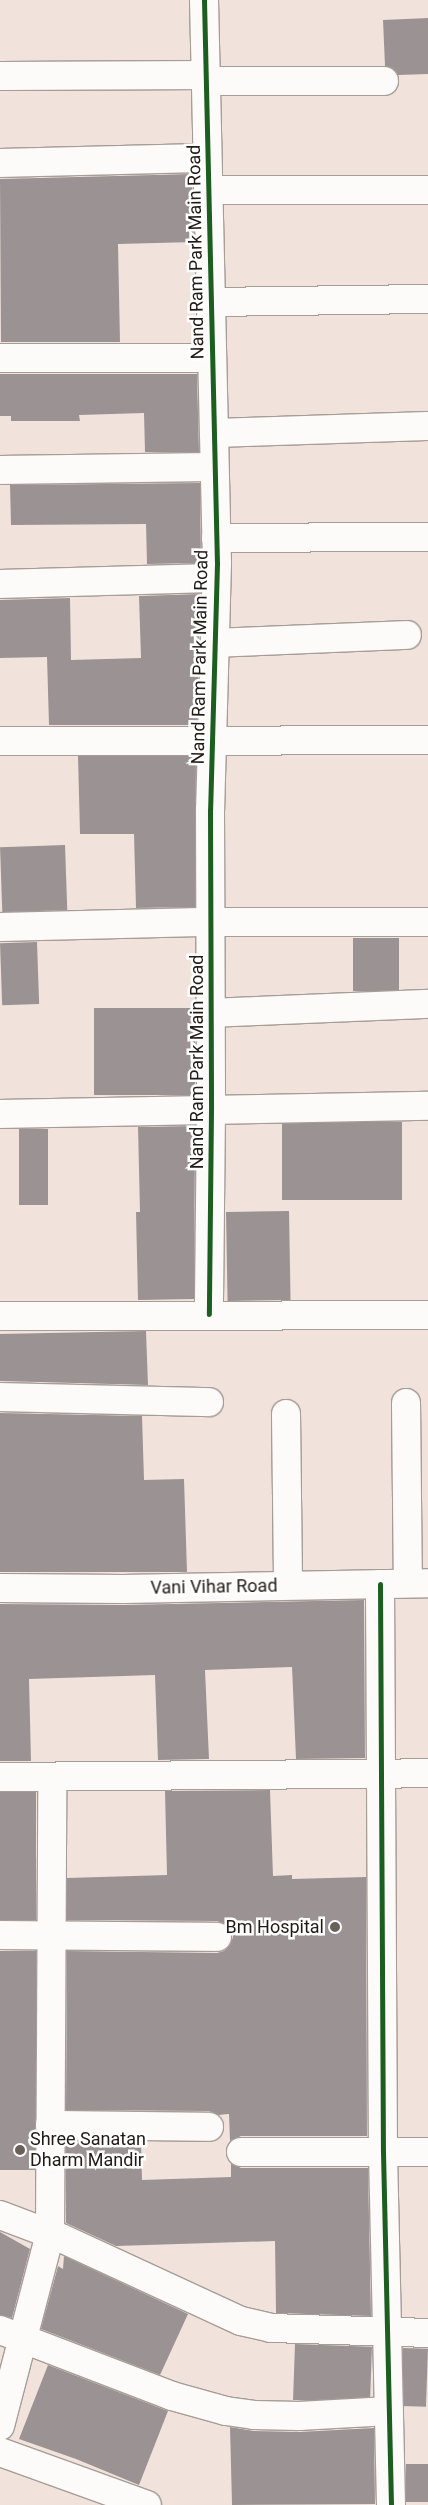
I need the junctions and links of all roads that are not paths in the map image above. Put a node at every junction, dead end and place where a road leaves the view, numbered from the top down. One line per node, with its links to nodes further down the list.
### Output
1 (204, 0): 3 (street, Nand Ram Park Main Road)
2 (0, 76): 3 (street)
3 (206, 78): 4 (street); 5 (street, Nand Ram Park Main Road)
4 (384, 81)
5 (208, 158): 6 (street); 7 (street, Nand Ram Park Main Road)
6 (0, 163)
7 (208, 190): 8 (street); 10 (street, Nand Ram Park Main Road)
8 (428, 190)
9 (428, 299): 10 (street)
10 (211, 302): 12 (street, Nand Ram Park Main Road)
11 (0, 358): 12 (street)
12 (212, 358): 14 (street, Nand Ram Park Main Road)
13 (428, 426): 14 (street)
14 (214, 433): 15 (street, Nand Ram Park Main Road)
15 (214, 467): 16 (street); 18 (street, Nand Ram Park Main Road)
16 (0, 470)
17 (428, 536): 18 (street)
18 (216, 538): 19 (street, Nand Ram Park Main Road)
19 (216, 578): 20 (street); 22 (street, Nand Ram Park Main Road)
20 (0, 584)
21 (407, 635): 22 (street)
22 (215, 643): 23 (street, Nand Ram Park Main Road)
23 (212, 739): 24 (street); 25 (street); 26 (street, Nand Ram Park Main Road)
24 (428, 740)
25 (0, 741)
26 (211, 922): 27 (street); 28 (street); 30 (street, Nand Ram Park Main Road)
27 (428, 922)
28 (0, 927)
29 (428, 1004): 30 (street)
30 (211, 1013): 32 (street, Nand Ram Park Main Road)
31 (428, 1106): 32 (street)
32 (212, 1110): 33 (street); 34 (street, Nand Ram Park Main Road)
33 (0, 1114)
34 (209, 1314): 35 (street); 36 (street)
35 (428, 1315)
36 (0, 1316)
37 (0, 1397): 38 (street)
38 (209, 1402)
39 (406, 1403): 41 (street)
40 (286, 1414): 44 (street)
41 (417, 1481): 42 (street)
42 (418, 1583): 43 (street, Vani Vihar Road)
43 (380, 1584): 44 (street, Vani Vihar Road); 46 (street)
44 (288, 1585): 45 (street, Vani Vihar Road)
45 (0, 1588)
46 (381, 1773): 47 (street); 49 (street); 56 (street)
47 (428, 1773)
48 (0, 1777): 49 (street)
49 (52, 1777): 51 (street)
50 (0, 1936): 51 (street)
51 (51, 1937): 52 (street); 53 (street)
52 (217, 1938)
53 (50, 2125): 54 (street); 59 (street)
54 (209, 2127)
55 (241, 2152): 56 (street)
56 (383, 2152): 57 (street); 60 (street)
57 (428, 2152)
58 (0, 2215): 59 (street)
59 (50, 2234): 60 (street); 62 (street)
60 (386, 2332): 61 (street); 63 (street)
61 (428, 2333)
62 (12, 2334): 63 (street); 64 (street)
63 (389, 2411): 67 (street)
64 (0, 2426)
65 (0, 2452): 66 (street)
66 (147, 2505)
67 (391, 2505)

